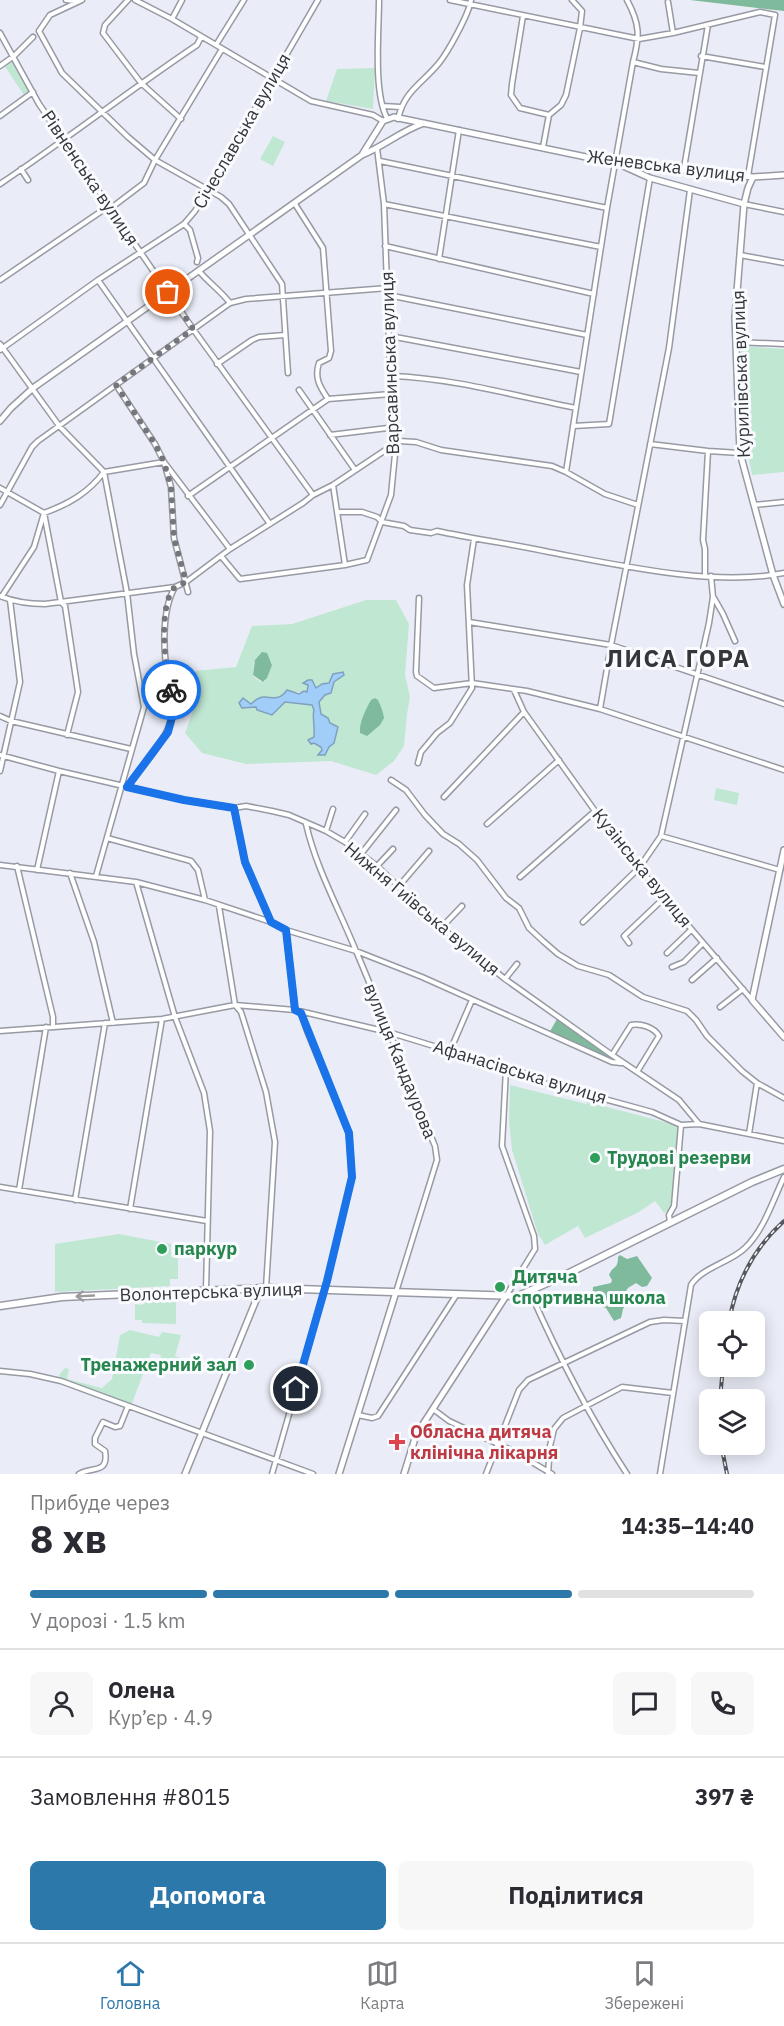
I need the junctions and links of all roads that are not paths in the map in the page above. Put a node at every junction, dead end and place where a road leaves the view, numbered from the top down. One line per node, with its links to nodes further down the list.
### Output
1 (66, 0): 11 (street)
2 (128, 0): 32 (street)
3 (135, 0): 15 (street)
4 (182, 0): 15 (street)
5 (244, 0): 23 (street)
6 (318, 0): 31 (street, Січеславська вулиця)
7 (379, 0): 34 (street)
8 (450, 0): 12 (street)
9 (572, 0): 17 (street)
10 (627, 0): 22 (street)
11 (80, 1): 36 (street)
12 (470, 2): 14 (street); 35 (street)
13 (668, 2): 19 (street)
14 (523, 16): 17 (street); 37 (street)
15 (172, 19): 21 (street)
16 (708, 26): 19 (street); 26 (street); 29 (street)
17 (580, 28): 22 (street); 37 (street)
18 (0, 33): 25 (street, Рівненська вулиця)
19 (673, 33): 22 (street)
20 (33, 37): 25 (street)
21 (201, 37): 23 (street); 32 (street)
22 (639, 39): 27 (street)
23 (216, 45): 24 (street)
24 (222, 49): 31 (street); 39 (street)
25 (14, 56): 28 (street); 33 (street, Рівненська вулиця)
26 (701, 56): 29 (street); 30 (street)
27 (633, 62): 30 (street); 53 (street)
28 (0, 66)
29 (765, 67): 58 (street)
30 (699, 73): 54 (street)
31 (273, 79): 41 (street); 62 (street, Січеславська вулиця)
32 (141, 82): 36 (street); 39 (street)
33 (33, 92): 38 (street); 46 (street, Рівненська вулиця)
34 (383, 106): 35 (street); 41 (street)
35 (400, 108): 40 (street)
36 (102, 113): 46 (street); 51 (street)
37 (549, 115): 48 (street)
38 (0, 116)
39 (181, 119): 51 (street)
40 (398, 119): 41 (main road); 42 (main road, Женевська вулиця); 44 (main road)
41 (385, 120): 45 (main road)
42 (424, 123): 43 (main road, Женевська вулиця); 44 (main road)
43 (459, 130): 48 (main road, Женевська вулиця); 56 (street)
44 (399, 134): 47 (main road)
45 (375, 135): 47 (main road); 50 (main road)
46 (65, 140): 55 (street); 67 (street, Рівненська вулиця)
47 (385, 144): 49 (main road)
48 (543, 147): 53 (main road, Женевська вулиця)
49 (377, 148): 50 (main road); 52 (street, Варсавинська вулиця)
50 (362, 155): 64 (main road)
51 (155, 160): 62 (street); 67 (street)
52 (380, 161): 56 (street); 65 (street, Варсавинська вулиця)
53 (615, 162): 54 (main road, Женевська вулиця); 59 (main road); 68 (street)
54 (684, 168): 58 (main road, Женевська вулиця)
55 (21, 169): 60 (street); 61 (street)
56 (451, 174): 68 (street); 70 (street)
57 (784, 175): 58 (main road, Женевська вулиця)
58 (751, 177): 66 (main road, Курилівська вулиця)
59 (650, 178): 63 (main road); 111 (street)
60 (28, 180)
61 (0, 184)
62 (208, 190): 71 (street, Січеславська вулиця); 72 (street)
63 (690, 190): 66 (main road); 117 (street)
64 (295, 204): 72 (main road); 85 (street)
65 (384, 204): 70 (street); 73 (street, Варсавинська вулиця)
66 (744, 204): 69 (street); 76 (main road, Курилівська вулиця)
67 (110, 207): 75 (street, Рівненська вулиця); 81 (street)
68 (607, 208): 74 (street)
69 (784, 212)
70 (445, 217): 74 (street); 77 (street)
71 (183, 224): 75 (street, Січеславська вулиця); 78 (street)
72 (251, 235): 80 (main road); 88 (street)
73 (385, 246): 77 (street); 83 (street, Варсавинська вулиця)
74 (601, 247): 86 (street)
75 (140, 252): 82 (street, Січеславська вулиця); 84 (street, Рівненська вулиця)
76 (740, 255): 79 (street); 95 (main road, Курилівська вулиця)
77 (439, 259): 86 (street)
78 (197, 262)
79 (784, 263)
80 (199, 271): 84 (main road); 89 (street)
81 (0, 280)
82 (98, 280): 90 (street); 97 (street, Січеславська вулиця)
83 (388, 288): 85 (street); 87 (street, Варсавинська вулиця)
84 (168, 292): 90 (main road); 91 (street, Рівненська вулиця)
85 (328, 294): 88 (street); 107 (street)
86 (594, 294): 93 (street)
87 (388, 295): 93 (street); 94 (street, Варсавинська вулиця)
88 (283, 296): 89 (street); 92 (street)
89 (230, 303): 91 (street)
90 (127, 321): 98 (street); 104 (main road)
91 (193, 329): 98 (street); 99 (street, Рівненська вулиця)
92 (285, 335): 99 (street); 101 (street)
93 (587, 335): 100 (street)
94 (390, 336): 100 (street); 102 (street, Варсавинська вулиця)
95 (736, 342): 96 (street); 119 (main road, Курилівська вулиця)
96 (784, 344)
97 (1, 348): 104 (street)
98 (153, 359): 103 (street); 121 (street)
99 (218, 364): 115 (street, Рівненська вулиця)
100 (581, 372): 108 (street)
101 (288, 373)
102 (391, 376): 106 (street, Варсавинська вулиця); 108 (street)
103 (116, 385): 112 (street); 120 (street)
104 (33, 388): 110 (main road); 112 (street)
105 (299, 390): 109 (street)
106 (391, 394): 107 (street); 113 (street, Варсавинська вулиця)
107 (328, 399): 109 (street)
108 (576, 408): 111 (street)
109 (314, 410): 114 (street); 115 (street)
110 (0, 421)
111 (573, 426): 124 (street)
112 (60, 427): 123 (street); 127 (street)
113 (396, 427): 114 (street); 116 (street, Варсавинська вулиця)
114 (330, 435): 122 (street)
115 (273, 438): 121 (street); 128 (street, Рівненська вулиця)
116 (396, 444): 122 (street); 124 (street); 136 (street, Варсавинська вулиця)
117 (650, 444): 118 (street); 132 (street)
118 (708, 451): 119 (street); 144 (street)
119 (740, 453): 133 (main road, Курилівська вулиця)
120 (164, 462): 123 (street); 129 (street); 147 (street)
121 (229, 467): 129 (street); 137 (street)
122 (355, 470): 125 (street)
123 (104, 472): 135 (street); 150 (street)
124 (566, 472): 132 (street)
125 (333, 485): 128 (street); 134 (street)
126 (0, 488): 127 (street)
127 (7, 492): 131 (street); 135 (street)
128 (313, 495): 137 (street)
129 (188, 496): 139 (street)
130 (784, 502): 133 (street)
131 (0, 505)
132 (638, 505): 142 (street)
133 (753, 506): 145 (main road, Курилівська вулиця)
134 (339, 512): 136 (street); 141 (street)
135 (45, 513): 151 (street); 155 (street)
136 (382, 522): 138 (street); 141 (street, Варсавинська вулиця)
137 (271, 525): 139 (street)
138 (474, 539): 142 (street); 157 (street)
139 (230, 549): 140 (street)
140 (221, 556): 141 (street, Варсавинська вулиця); 147 (street)
141 (345, 565)
142 (626, 566): 144 (street); 159 (street)
143 (784, 573): 145 (street)
144 (705, 575): 146 (street)
145 (773, 575): 146 (street); 156 (main road, Курилівська вулиця)
146 (711, 576): 152 (street)
147 (186, 582): 148 (street); 149 (street)
148 (175, 587): 150 (street); 178 (street)
149 (188, 592)
150 (127, 593): 155 (street); 170 (street)
151 (1, 596): 154 (street)
152 (713, 597): 158 (street); 160 (street)
153 (419, 598): 161 (street)
154 (10, 600): 155 (street); 167 (street)
155 (61, 602): 168 (street)
156 (784, 604)
157 (469, 622): 159 (street); 161 (street)
158 (735, 641)
159 (610, 645): 160 (street); 164 (street)
160 (697, 676): 163 (street); 169 (street)
161 (472, 683): 162 (street); 173 (street)
162 (514, 690): 164 (street); 165 (street, Кузінська вулиця)
163 (784, 704)
164 (600, 709): 169 (street)
165 (524, 712): 172 (street, Кузінська вулиця); 179 (street)
166 (0, 716): 167 (street)
167 (10, 721): 168 (street); 171 (street)
168 (68, 735): 170 (street)
169 (683, 735): 174 (street); 188 (street)
170 (130, 749): 178 (street)
171 (2, 755): 175 (street); 176 (street, Нижня Гиївська вулиця)
172 (559, 760): 183 (street, Кузінська вулиця); 186 (street)
173 (418, 763)
174 (784, 770)
175 (0, 771)
176 (59, 771): 178 (street, Нижня Гиївська вулиця); 199 (street)
177 (391, 780): 245 (street)
178 (124, 786): 180 (street, Нижня Гиївська вулиця); 189 (street)
179 (444, 797)
180 (234, 808): 185 (street, Нижня Гиївська вулиця); 210 (street)
181 (333, 809): 187 (street)
182 (396, 810): 194 (street)
183 (595, 811): 198 (street, Кузінська вулиця); 203 (street)
184 (365, 814): 190 (street)
185 (306, 824): 187 (street, Нижня Гиївська вулиця); 217 (street, вулиця Кандаурова)
186 (487, 824)
187 (326, 831): 190 (street, Нижня Гиївська вулиця)
188 (661, 836): 198 (street); 200 (street)
189 (107, 838): 202 (street); 207 (street)
190 (345, 842): 194 (street, Нижня Гиївська вулиця)
191 (393, 849): 197 (street)
192 (429, 851): 205 (street)
193 (784, 853): 200 (main road)
194 (361, 854): 197 (street, Нижня Гиївська вулиця)
195 (0, 865): 196 (street)
196 (17, 866): 199 (street); 236 (street)
197 (376, 866): 205 (street, Нижня Гиївська вулиця)
198 (639, 868): 206 (street, Кузінська вулиця); 211 (street)
199 (37, 870): 201 (street)
200 (780, 870): 226 (main road)
201 (70, 873): 202 (street); 234 (street)
202 (96, 876): 204 (street)
203 (520, 877)
204 (136, 882): 207 (street); 231 (street)
205 (399, 886): 212 (street, Нижня Гиївська вулиця)
206 (664, 898): 214 (street, Кузінська вулиця); 215 (street)
207 (205, 900): 208 (street)
208 (219, 906): 210 (street); 227 (street)
209 (462, 906): 212 (street)
210 (271, 922): 213 (street)
211 (583, 922)
212 (442, 928): 222 (street, Нижня Гиївська вулиця)
213 (286, 930): 217 (street); 229 (street)
214 (691, 930): 216 (street, Кузінська вулиця); 218 (street)
215 (629, 943)
216 (704, 943): 219 (street, Кузінська вулиця); 221 (street)
217 (356, 951): 225 (street); 238 (street, вулиця Кандаурова)
218 (667, 953)
219 (717, 958): 223 (street); 224 (street, Кузінська вулиця)
220 (517, 964): 222 (street)
221 (672, 967)
222 (505, 979): 241 (street, Нижня Гиївська вулиця)
223 (692, 980)
224 (743, 989): 226 (street, Кузінська вулиця); 228 (street)
225 (472, 1000): 240 (street); 242 (street)
226 (752, 1000): 239 (main road, Кузінська вулиця)
227 (235, 1005): 229 (street, Афанасівська вулиця); 231 (street, Афанасівська вулиця); 259 (street)
228 (720, 1007)
229 (295, 1010): 230 (street, Афанасівська вулиця)
230 (301, 1013): 238 (street, Афанасівська вулиця); 260 (street)
231 (175, 1017): 232 (street, Афанасівська вулиця); 257 (street)
232 (162, 1019): 234 (street, Афанасівська вулиця); 256 (street)
233 (105, 1023): 234 (street, Афанасівська вулиця); 236 (street, Афанасівська вулиця); 255 (street)
234 (113, 1023)
235 (46, 1027): 236 (street, Афанасівська вулиця); 237 (street, Афанасівська вулиця); 254 (street)
236 (54, 1027)
237 (0, 1031)
238 (388, 1032): 240 (street, Афанасівська вулиця); 262 (street, вулиця Кандаурова)
239 (784, 1037)
240 (450, 1051): 243 (street, Афанасівська вулиця)
241 (612, 1055): 242 (street, Нижня Гиївська вулиця); 244 (street)
242 (623, 1063): 244 (street)
243 (506, 1069): 248 (street, Афанасівська вулиця); 265 (street)
244 (638, 1072): 247 (street)
245 (757, 1083): 246 (street); 249 (street)
246 (784, 1098)
247 (699, 1124): 248 (street); 249 (street)
248 (681, 1125): 258 (street)
249 (749, 1134): 250 (street)
250 (784, 1141)
251 (784, 1169): 258 (main road, Волонтерська вулиця)
252 (784, 1177): 267 (street)
253 (0, 1187): 254 (street)
254 (20, 1190): 255 (street)
255 (75, 1200): 256 (street)
256 (130, 1209): 257 (street)
257 (207, 1221): 261 (street)
258 (670, 1222): 263 (main road, Волонтерська вулиця)
259 (264, 1288): 260 (main road, Волонтерська вулиця); 261 (main road, Волонтерська вулиця); 275 (main road)
260 (325, 1289): 262 (main road, Волонтерська вулиця); 277 (street)
261 (206, 1290): 266 (main road, Волонтерська вулиця, one-way to 266)
262 (396, 1292): 264 (main road, Волонтерська вулиця); 274 (main road, вулиця Кандаурова)
263 (530, 1292): 265 (main road, Волонтерська вулиця); 268 (street)
264 (457, 1294): 265 (main road, Волонтерська вулиця); 274 (street)
265 (506, 1296): 273 (main road)
266 (0, 1306)
267 (685, 1322): 268 (street); 270 (street)
268 (562, 1363): 272 (street); 276 (street)
269 (0, 1371): 271 (street)
270 (673, 1393): 272 (street); 287 (street)
271 (128, 1406): 275 (street); 279 (street)
272 (586, 1406): 278 (street); 286 (street)
273 (433, 1408): 276 (street); 284 (main road)
274 (358, 1415): 283 (main road, вулиця Кандаурова)
275 (201, 1434): 277 (street); 280 (main road)
276 (498, 1444): 278 (street); 285 (street)
277 (276, 1461): 281 (street); 282 (street)
278 (549, 1473)
279 (79, 1474)
280 (185, 1474)
281 (272, 1474)
282 (313, 1474)
283 (339, 1474)
284 (404, 1474)
285 (486, 1474)
286 (627, 1474)
287 (660, 1474)

